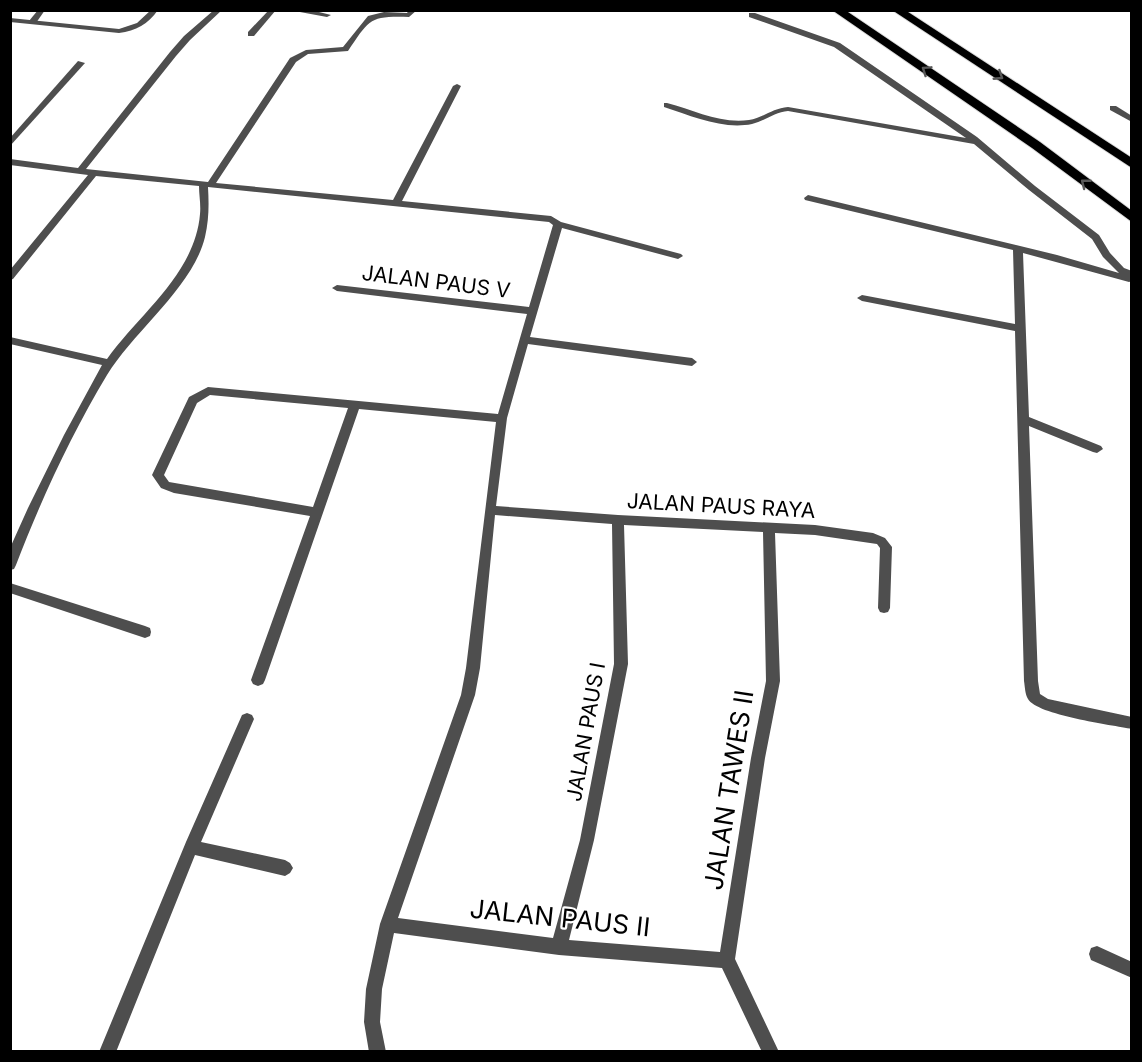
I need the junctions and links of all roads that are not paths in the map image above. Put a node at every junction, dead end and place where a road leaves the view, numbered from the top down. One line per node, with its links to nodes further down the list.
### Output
1 (42, 10): 12 (street)
2 (155, 10): 12 (street)
3 (219, 10): 23 (street)
4 (273, 10): 13 (street)
5 (292, 10): 9 (street)
6 (414, 10): 25 (street)
7 (837, 10): 28 (highway, one-way to 7)
8 (897, 10): 22 (highway, one-way to 22)
9 (327, 15)
10 (752, 15): 19 (street)
11 (10, 20): 12 (street)
12 (33, 21)
13 (251, 34)
14 (81, 63): 20 (street)
15 (457, 86): 27 (street)
16 (667, 105): 19 (street)
17 (1113, 108): 18 (street)
18 (1131, 120)
19 (977, 142): 32 (street)
20 (10, 144)
21 (10, 162): 23 (street)
22 (1131, 164)
23 (81, 170): 24 (street)
24 (94, 173): 25 (street); 33 (street)
25 (207, 184): 27 (street); 42 (street)
26 (807, 198): 30 (street)
27 (397, 202): 29 (street)
28 (1131, 218)
29 (558, 224): 31 (street); 37 (street)
30 (1018, 249): 34 (street); 38 (street)
31 (678, 256)
32 (1131, 275)
33 (10, 277)
34 (1131, 280)
35 (337, 288): 37 (street, JALAN PAUS V)
36 (862, 298): 38 (street)
37 (531, 311): 40 (street)
38 (1020, 328): 45 (street)
39 (10, 340): 42 (street)
40 (523, 340): 41 (street); 44 (street)
41 (692, 362)
42 (108, 363): 51 (street)
43 (355, 405): 44 (street); 48 (street); 48 (street)
44 (502, 418): 47 (street)
45 (1023, 419): 46 (street); 57 (street)
46 (1097, 449)
47 (490, 510): 49 (street, JALAN PAUS RAYA); 60 (street)
48 (317, 512): 55 (street)
49 (618, 520): 50 (street, JALAN PAUS RAYA); 61 (street, JALAN PAUS I)
50 (769, 527): 53 (street, JALAN PAUS RAYA); 63 (street, JALAN TAWES II)
51 (10, 565)
52 (10, 588): 54 (street)
53 (884, 608)
54 (145, 632)
55 (258, 680)
56 (247, 719): 58 (street)
57 (1131, 723)
58 (190, 847): 59 (street); 65 (street)
59 (285, 868)
60 (388, 924): 61 (street, JALAN PAUS II); 66 (street)
61 (559, 947): 63 (street, JALAN PAUS II)
62 (1096, 954): 64 (street)
63 (727, 960): 67 (street)
64 (1131, 970)
65 (107, 1052)
66 (378, 1052)
67 (771, 1052)

